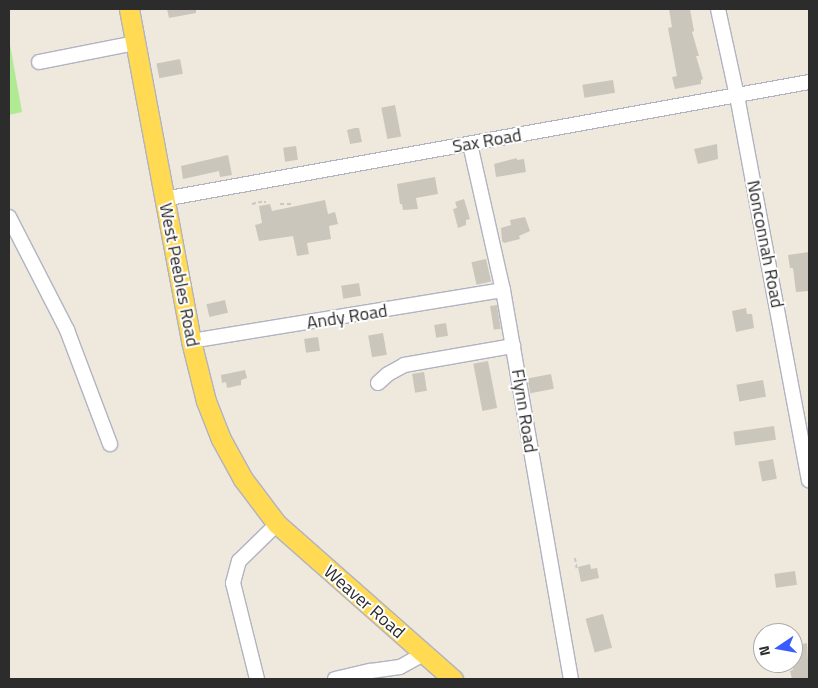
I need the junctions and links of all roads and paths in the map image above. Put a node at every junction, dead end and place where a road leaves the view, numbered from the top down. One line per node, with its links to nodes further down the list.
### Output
1 (129, 9): 3 (main road, West Peebles Road)
2 (718, 9): 6 (street, Nonconnah Road)
3 (135, 43): 4 (street); 8 (main road, West Peebles Road)
4 (39, 62)
5 (809, 82): 6 (street, Sax Road)
6 (737, 96): 7 (street, Sax Road); 19 (street, Nonconnah Road)
7 (470, 144): 8 (street, Sax Road); 14 (street, Flynn Road)
8 (164, 199): 15 (main road, West Peebles Road)
9 (265, 203): 10 (path)
10 (252, 204)
11 (280, 204): 12 (path)
12 (291, 204)
13 (9, 218): 18 (street)
14 (504, 290): 15 (street, Andy Road); 16 (street, Flynn Road)
15 (191, 342): 20 (main road, West Peebles Road)
16 (513, 346): 17 (street); 27 (street, Flynn Road)
17 (378, 384)
18 (110, 444)
19 (809, 480)
20 (276, 524): 23 (main road, Weaver Road); 24 (street)
21 (574, 558): 22 (path)
22 (577, 570)
23 (423, 654): 25 (street); 26 (main road, Weaver Road)
24 (257, 679)
25 (335, 679)
26 (453, 679)
27 (571, 679)

